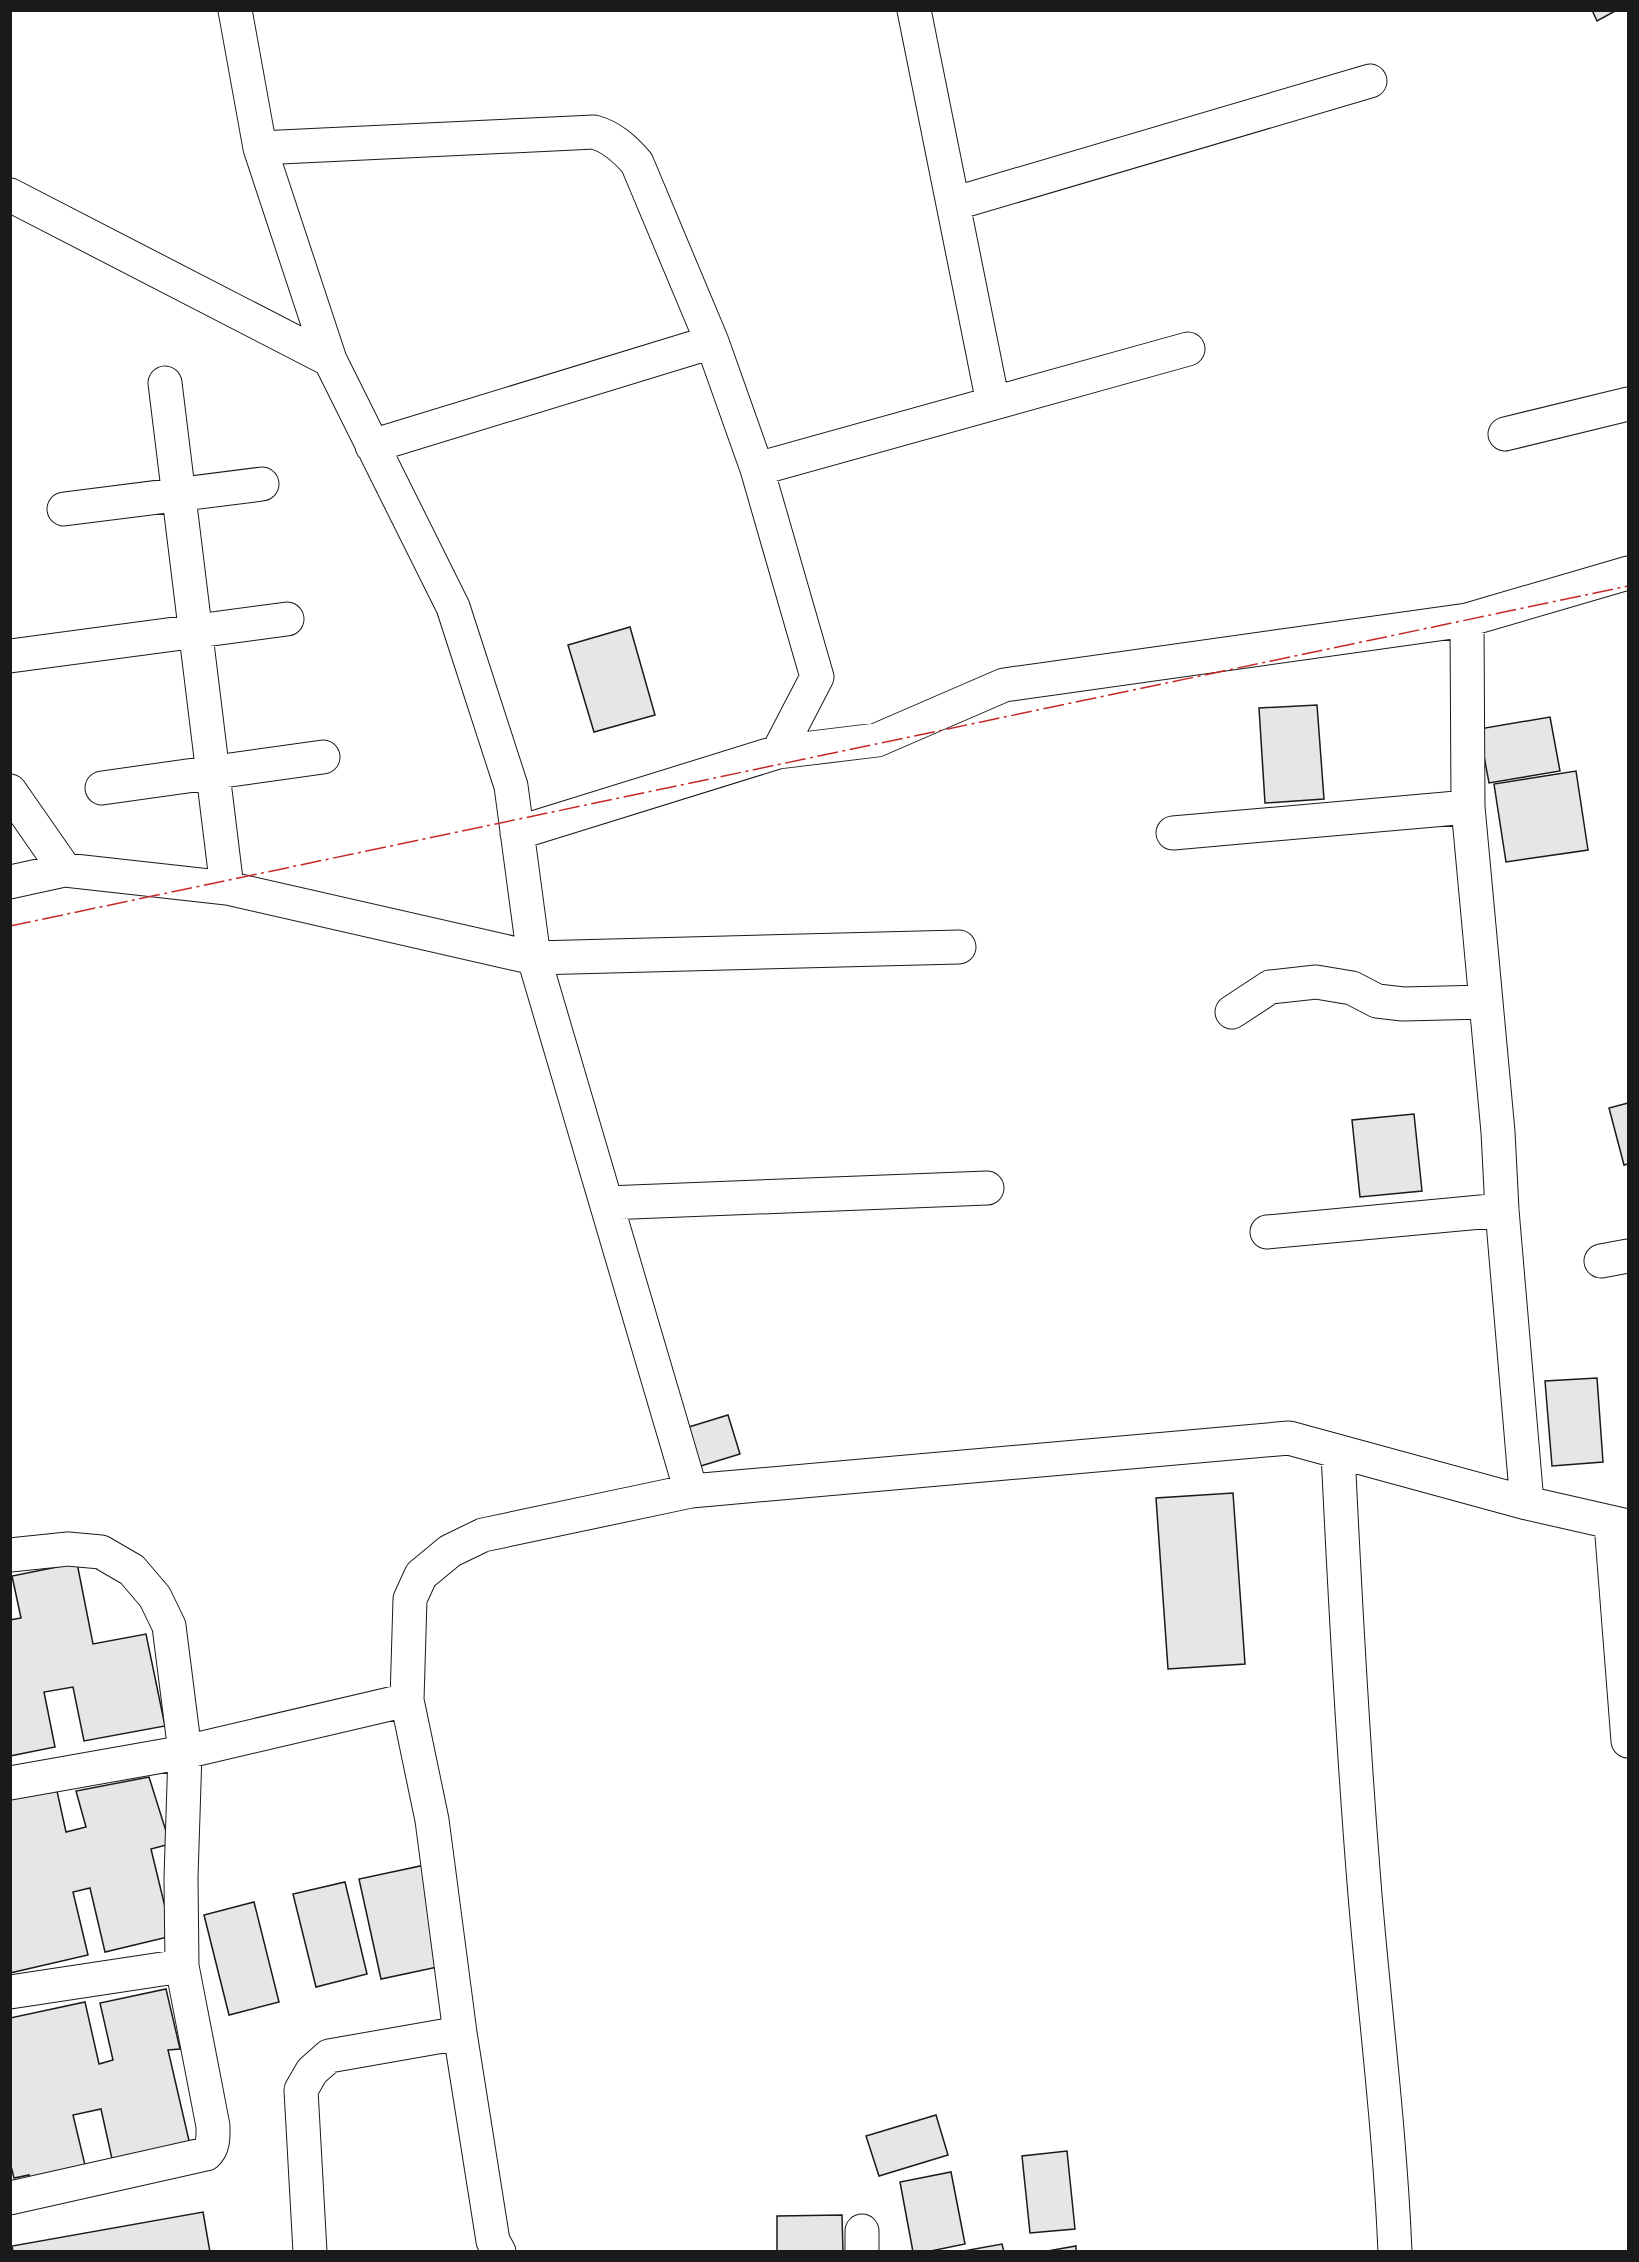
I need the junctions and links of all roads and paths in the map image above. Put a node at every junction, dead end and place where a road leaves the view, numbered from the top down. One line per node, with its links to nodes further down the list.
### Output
1 (235, 10): 4 (street)
2 (914, 10): 6 (street)
3 (1370, 81): 6 (street)
4 (260, 148): 7 (street); 9 (street)
5 (10, 195): 9 (street)
6 (953, 204): 11 (street)
7 (712, 342): 14 (street); 15 (street)
8 (1188, 349): 11 (street)
9 (330, 360): 14 (street)
10 (165, 383): 17 (street)
11 (993, 403): 15 (street)
12 (1629, 404): 13 (street)
13 (1505, 434)
14 (372, 446): 30 (street)
15 (757, 469): 24 (street)
16 (262, 483): 17 (street)
17 (178, 494): 18 (street); 22 (street)
18 (64, 509)
19 (1629, 573): 21 (street)
20 (287, 619): 22 (street)
21 (1467, 620): 24 (street); 29 (street)
22 (195, 632): 23 (street); 26 (street)
23 (10, 656)
24 (778, 752): 30 (street)
25 (323, 757): 26 (street)
26 (213, 772): 27 (street); 34 (street)
27 (102, 788)
28 (10, 791): 32 (street)
29 (1468, 807): 31 (street); 37 (street)
30 (517, 833): 36 (street)
31 (1173, 834)
32 (65, 870): 33 (street); 34 (street)
33 (10, 882)
34 (227, 888): 36 (street)
35 (959, 947): 36 (street)
36 (534, 958): 40 (street)
37 (1486, 1002): 38 (street); 41 (street)
38 (1232, 1011)
39 (987, 1188): 40 (street)
40 (606, 1203): 44 (street)
41 (1502, 1210): 42 (street); 45 (street)
42 (1267, 1232)
43 (1338, 1452): 44 (street); 45 (street); 58 (street)
44 (691, 1491): 48 (street)
45 (1527, 1503): 46 (street)
46 (1620, 1524): 49 (street)
47 (10, 1555): 50 (street)
48 (407, 1700): 50 (street); 54 (street)
49 (1629, 1742)
50 (185, 1752): 51 (street); 52 (street)
51 (10, 1783)
52 (182, 1966): 53 (street); 55 (street)
53 (10, 1992)
54 (460, 2032): 56 (street); 57 (street)
55 (10, 2198)
56 (310, 2252)
57 (499, 2252)
58 (1395, 2252)

